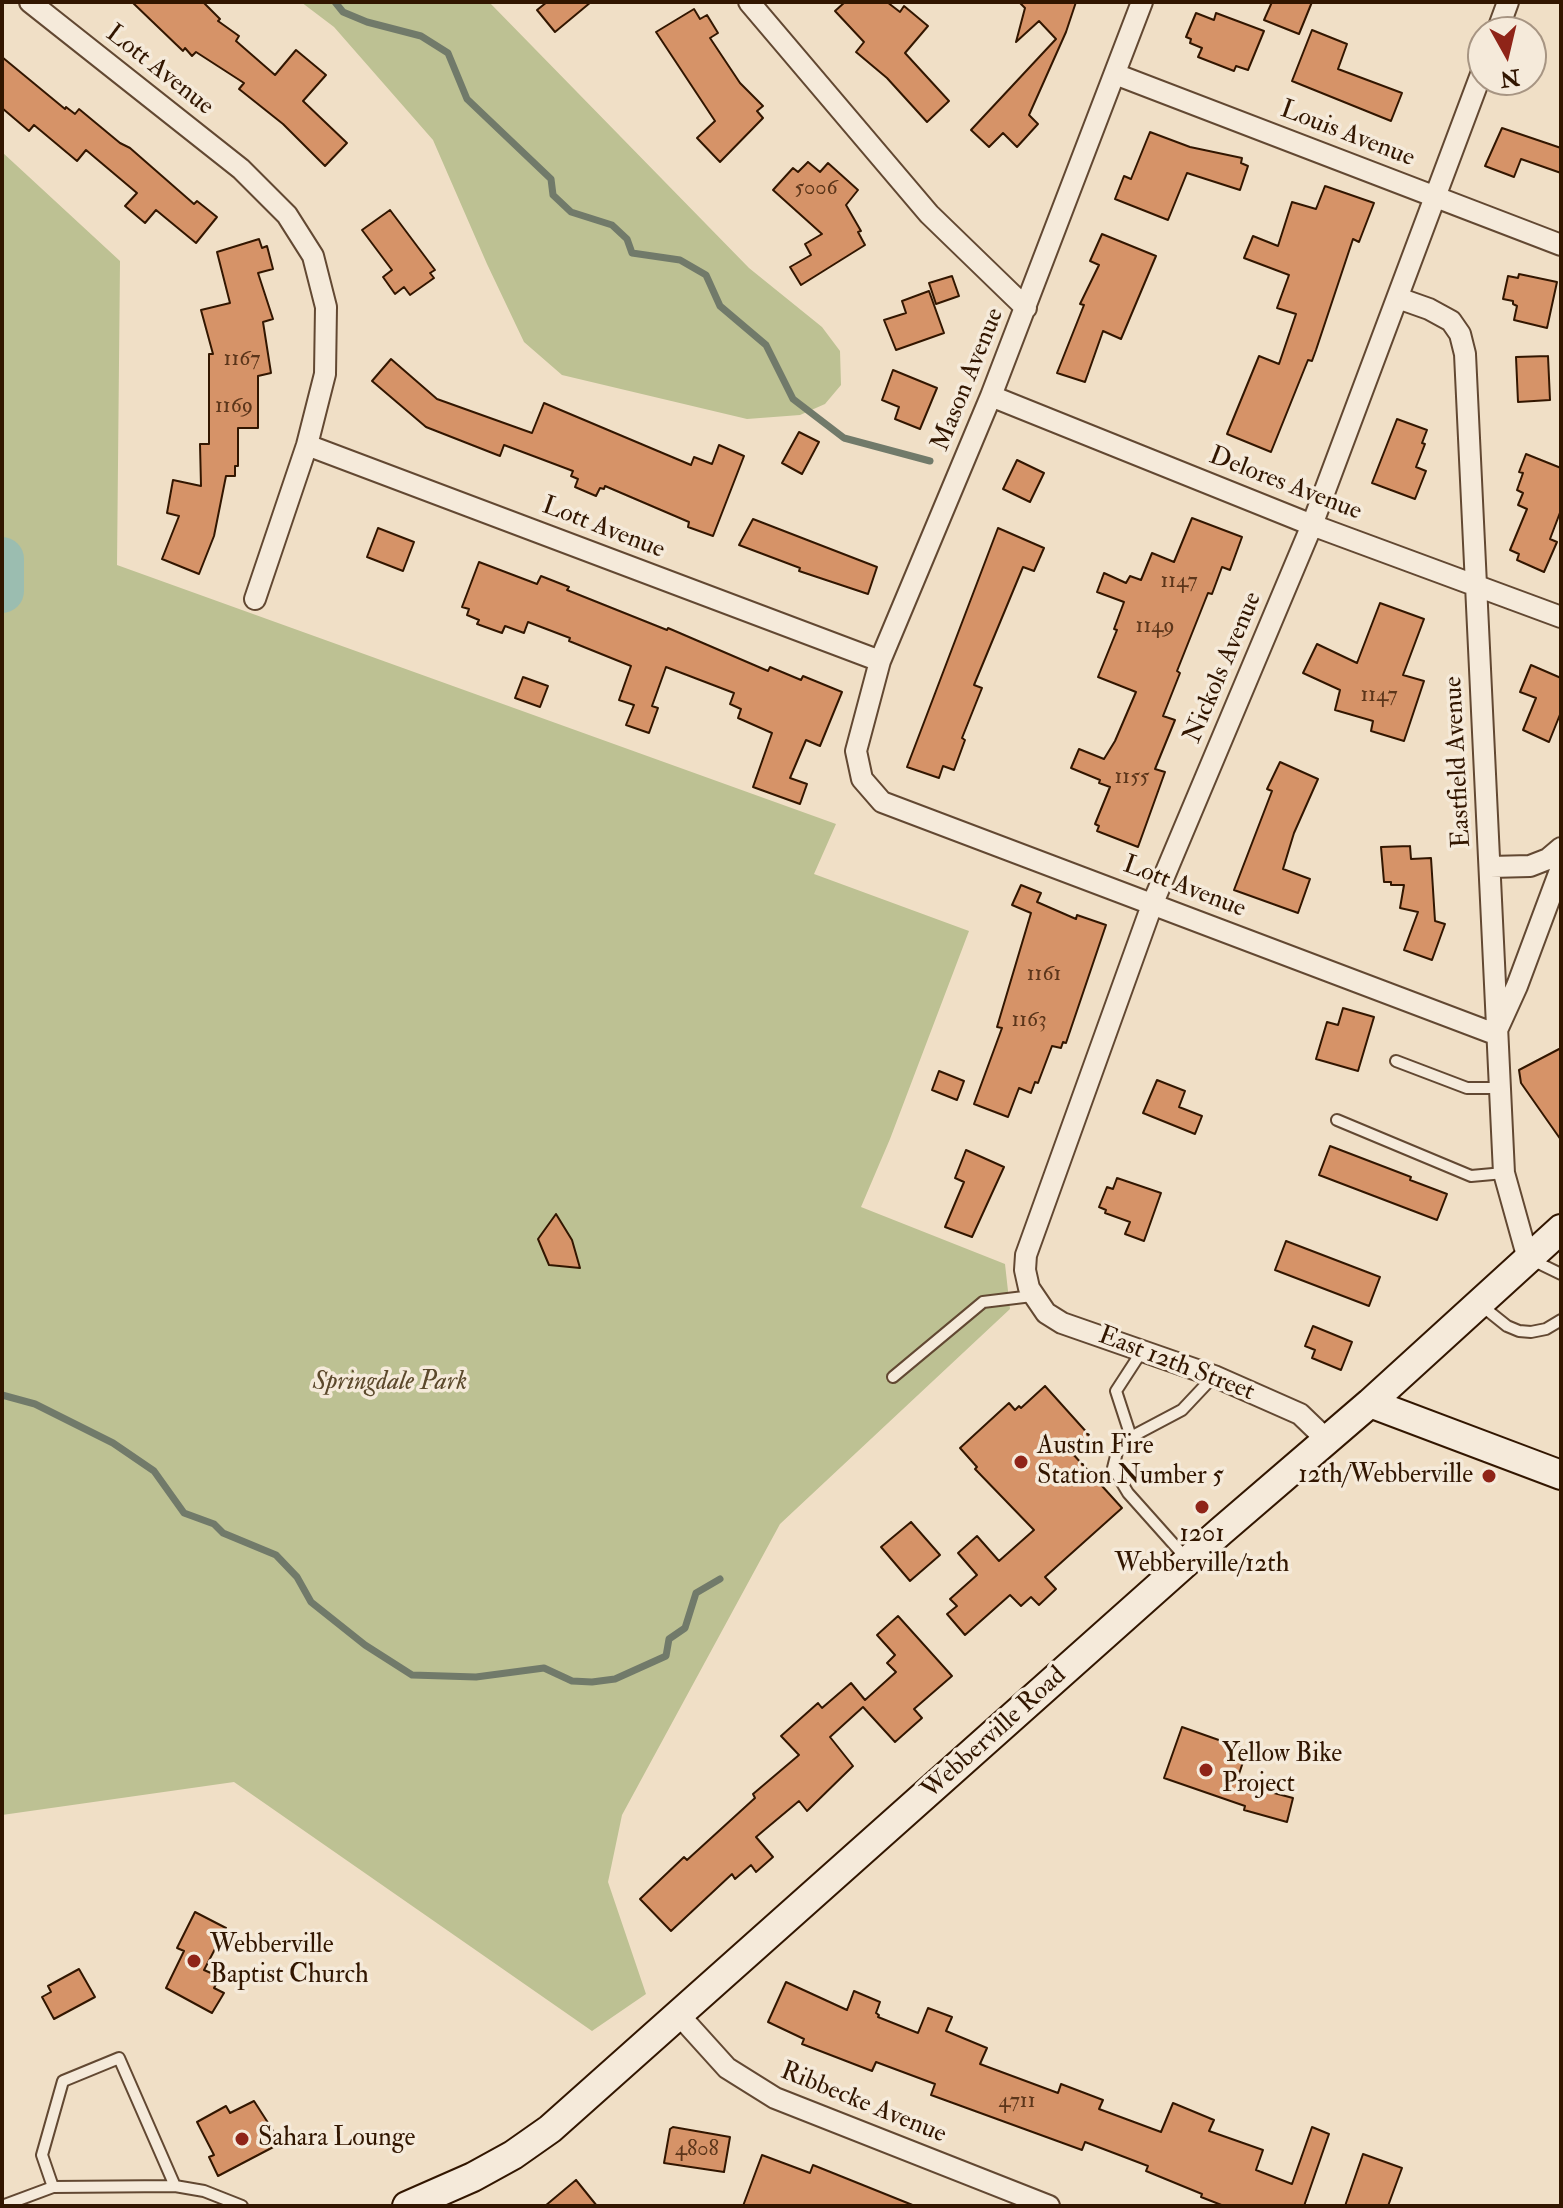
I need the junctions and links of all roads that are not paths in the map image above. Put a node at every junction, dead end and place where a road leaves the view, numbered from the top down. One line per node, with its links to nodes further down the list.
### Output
1 (30, 2): 11 (street, Lott Avenue)
2 (749, 2): 9 (street)
3 (1142, 2): 4 (street, Mason Avenue)
4 (1115, 74): 6 (street, Louis Avenue); 9 (street, Mason Avenue)
5 (1473, 96): 6 (street, Nickols Avenue)
6 (1436, 197): 7 (street, Louis Avenue); 8 (street, Nickols Avenue)
7 (1561, 245)
8 (1398, 298): 12 (street, Nickols Avenue); 13 (street, Eastfield Avenue)
9 (1026, 308): 10 (street, Mason Avenue)
10 (991, 396): 12 (street, Delores Avenue); 16 (street, Mason Avenue)
11 (307, 445): 14 (street, Lott Avenue); 16 (street, Lott Avenue)
12 (1312, 525): 13 (street, Delores Avenue); 21 (street, Nickols Avenue)
13 (1477, 586): 15 (street, Delores Avenue); 19 (street, Eastfield Avenue)
14 (255, 599)
15 (1561, 617)
16 (880, 661): 17 (street, Mason Avenue)
17 (862, 779): 21 (street, Lott Avenue)
18 (1561, 848): 19 (street)
19 (1490, 867): 22 (street, Eastfield Avenue)
20 (1561, 868): 22 (street)
21 (1152, 905): 22 (street, Lott Avenue); 30 (street, Nickols Avenue)
22 (1495, 1034): 24 (street, Eastfield Avenue)
23 (1396, 1061): 24 (lane)
24 (1498, 1088): 26 (street, Eastfield Avenue)
25 (1337, 1120): 26 (lane)
26 (1504, 1173): 28 (street, Eastfield Avenue)
27 (1561, 1229): 28 (street, Webberville Road)
28 (1528, 1259): 29 (lane); 31 (street, Webberville Road)
29 (1561, 1274)
30 (1030, 1292): 33 (street, East 12th Street); 35 (lane)
31 (1478, 1304): 32 (lane); 36 (street, Webberville Road)
32 (1561, 1320)
33 (1142, 1351): 34 (street, East 12th Street); 37 (lane)
34 (1214, 1376): 37 (lane); 38 (street, East 12th Street)
35 (893, 1377)
36 (1370, 1403): 38 (street, Webberville Road); 39 (street)
37 (1131, 1437): 40 (lane)
38 (1327, 1440): 40 (street, Webberville Road)
39 (1561, 1475)
40 (1188, 1561): 41 (street, Webberville Road)
41 (680, 2016): 46 (street, Webberville Road); 47 (street, Ribbecke Avenue)
42 (175, 2186): 43 (lane); 43 (lane); 45 (lane)
43 (53, 2187): 44 (lane)
44 (2, 2206)
45 (242, 2206)
46 (407, 2206)
47 (1049, 2206)

